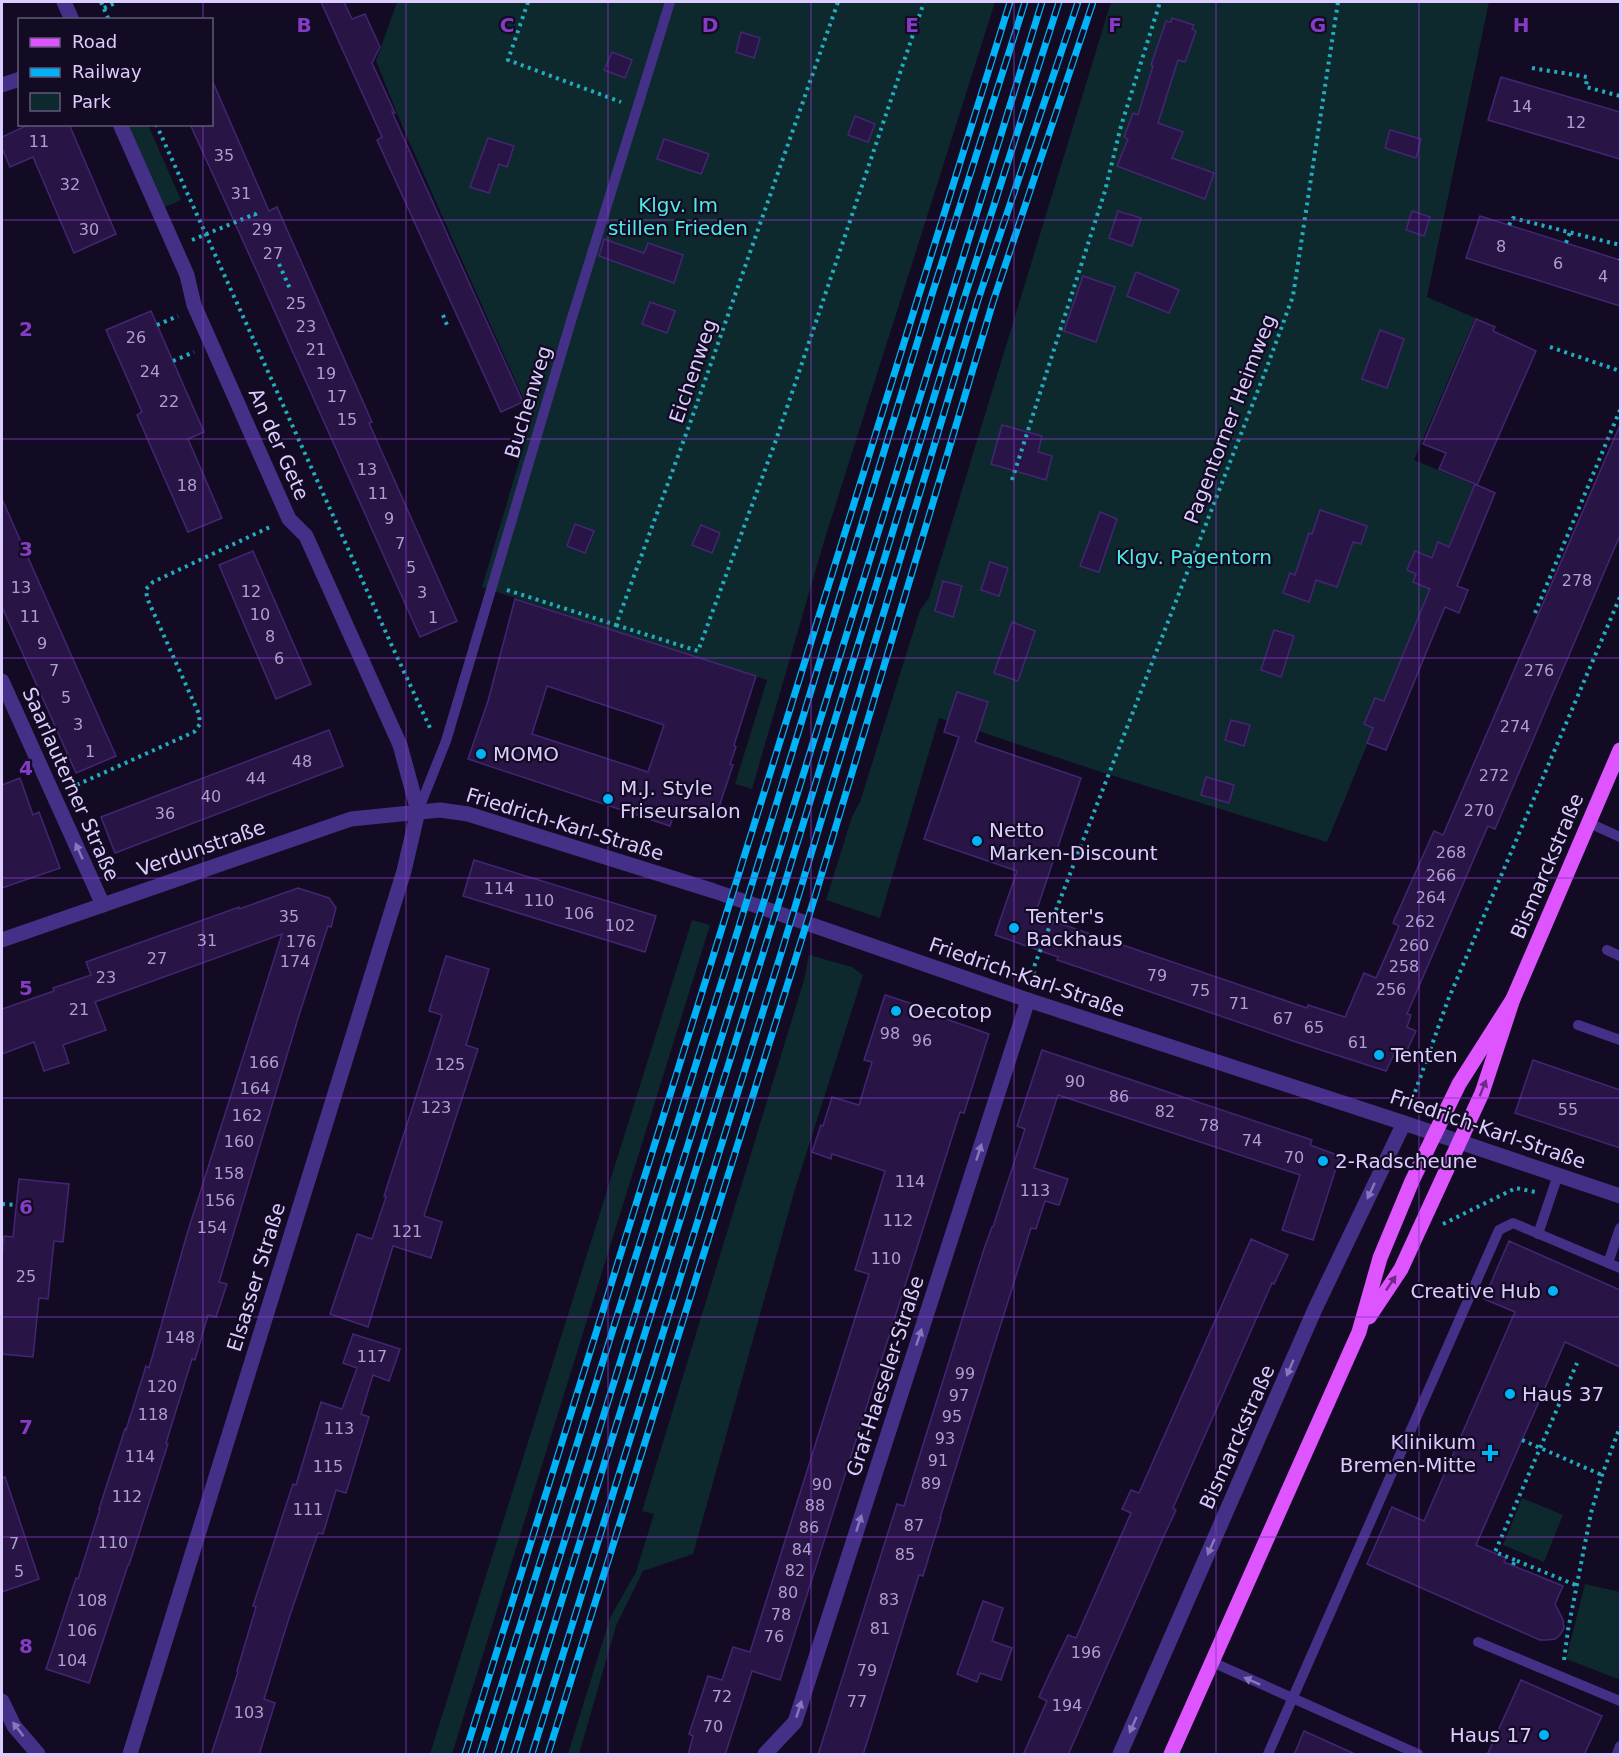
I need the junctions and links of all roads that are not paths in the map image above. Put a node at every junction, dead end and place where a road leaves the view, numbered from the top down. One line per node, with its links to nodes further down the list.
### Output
1 (64, 2): 3 (street)
2 (670, 2): 9 (lane, Buchenweg)
3 (71, 18)
4 (18, 80): 5 (street)
5 (2, 86)
6 (121, 126): 9 (street, An der Gete)
7 (2, 681): 12 (street, Saarlauterner Straße, one-way to 7)
8 (1620, 750): 10 (main road, Bismarckstraße)
9 (418, 811): 12 (street, Verdunstraße); 17 (street, Friedrich-Karl-Straße); 37 (street, Elsasser Straße)
10 (1589, 823): 11 (lane); 16 (main road, Bismarckstraße)
11 (1620, 837)
12 (103, 904): 13 (street, Verdunstraße)
13 (2, 940)
14 (1607, 950): 15 (lane)
15 (1620, 956)
16 (1513, 999): 21 (main road, Bismarckstraße); 22 (main road, Bismarckstraße, one-way to 16)
17 (1028, 1000): 20 (street, Friedrich-Karl-Straße); 38 (street, Graf-Haeseler-Straße, one-way to 17)
18 (1578, 1025): 19 (lane)
19 (1620, 1040)
20 (1404, 1122): 21 (street, Friedrich-Karl-Straße); 39 (street, Bismarckstraße, one-way to 39)
21 (1435, 1133): 22 (street, Friedrich-Karl-Straße); 29 (main road, Bismarckstraße)
22 (1460, 1142): 23 (street, Friedrich-Karl-Straße); 29 (main road, Bismarckstraße, one-way to 22)
23 (1558, 1175): 24 (street, Friedrich-Karl-Straße); 26 (lane)
24 (1620, 1196)
25 (1620, 1228): 27 (lane)
26 (1538, 1234): 27 (lane); 32 (lane)
27 (1608, 1263): 28 (lane)
28 (1620, 1268)
29 (1359, 1332): 31 (main road, Bismarckstraße)
30 (1478, 1642): 34 (lane)
31 (1212, 1662): 32 (lane, one-way to 31); 40 (main road, Bismarckstraße)
32 (1293, 1699): 41 (lane); 42 (lane)
33 (2, 1701): 36 (street, one-way to 33)
34 (1620, 1701)
35 (1620, 1746): 43 (lane)
36 (38, 1755)
37 (130, 1755)
38 (765, 1755)
39 (1120, 1755)
40 (1171, 1755)
41 (1268, 1755)
42 (1418, 1755)
43 (1617, 1755)

